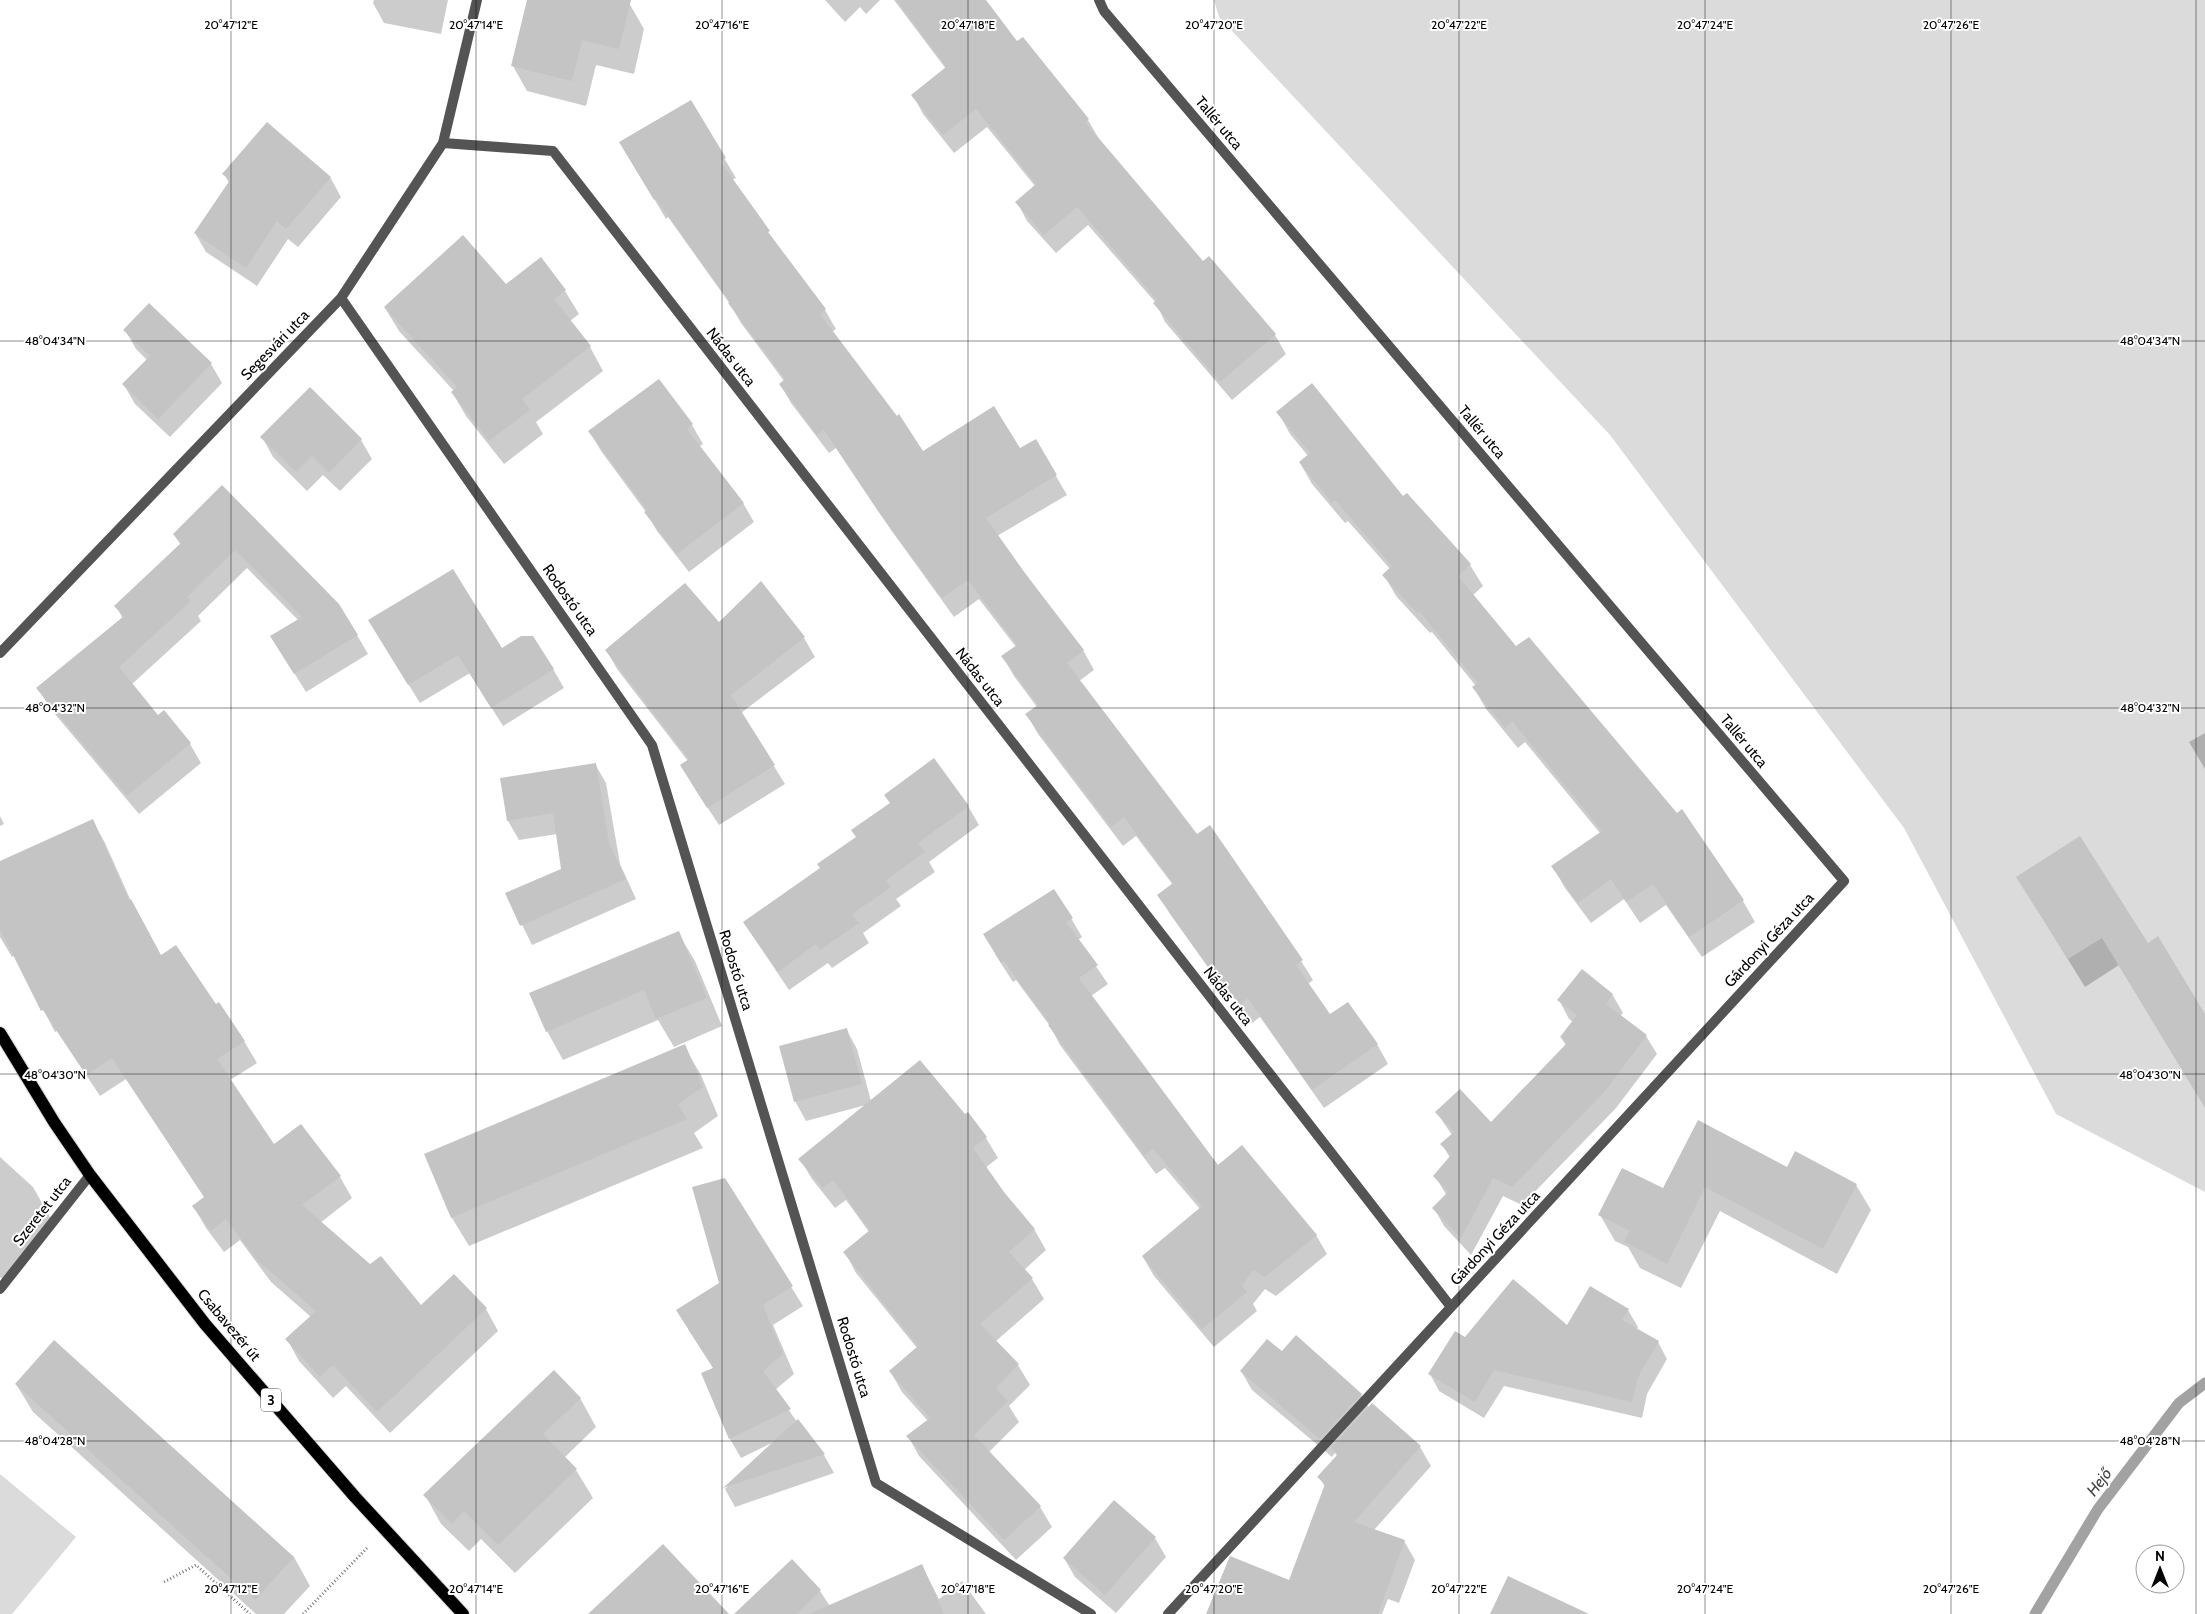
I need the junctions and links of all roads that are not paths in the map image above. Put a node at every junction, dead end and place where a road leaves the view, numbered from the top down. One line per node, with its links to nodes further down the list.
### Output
1 (477, 0): 3 (street, Segesvári utca)
2 (1099, 0): 6 (street, Tallér utca)
3 (443, 143): 4 (street, Segesvári utca); 10 (street, Nádas utca)
4 (341, 298): 5 (street, Segesvári utca); 12 (street, Rodostó utca)
5 (0, 653)
6 (1844, 882): 10 (street, Gárdonyi Géza utca)
7 (0, 1033): 8 (main road, Csabavezér út / 3)
8 (90, 1175): 9 (street, Szeretet utca); 11 (main road, Csabavezér út / 3)
9 (0, 1289)
10 (1451, 1307): 13 (street, Gárdonyi Géza utca)
11 (463, 1614)
12 (1091, 1614)
13 (1168, 1614)

